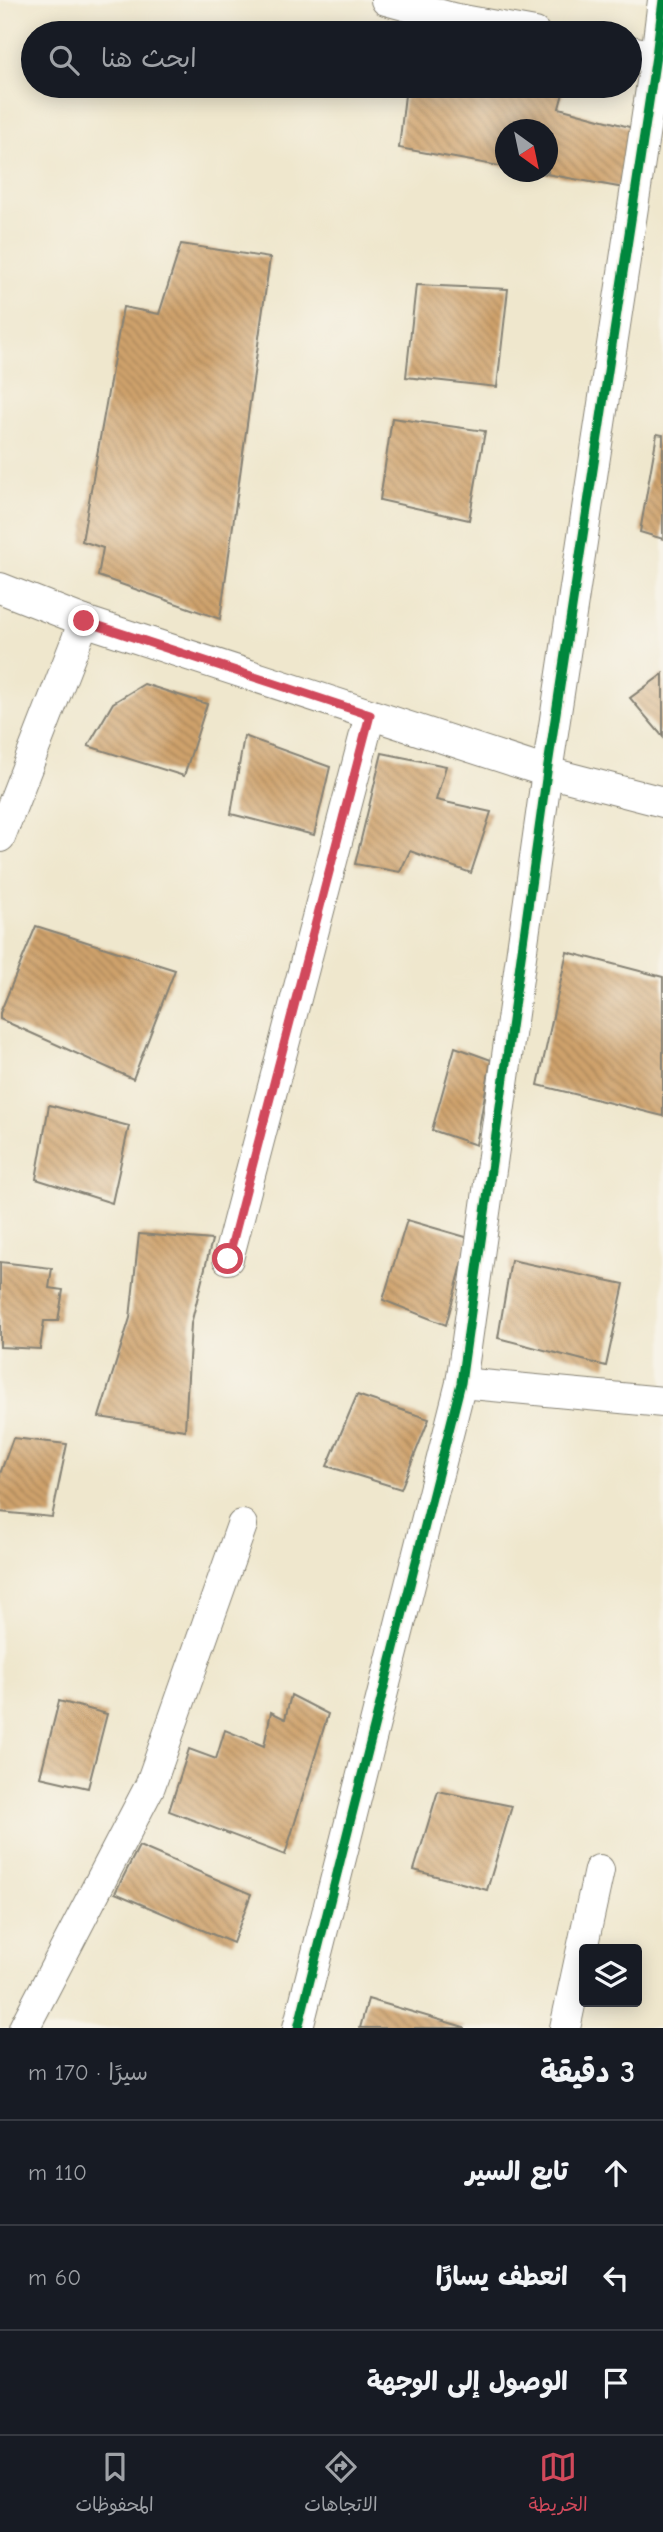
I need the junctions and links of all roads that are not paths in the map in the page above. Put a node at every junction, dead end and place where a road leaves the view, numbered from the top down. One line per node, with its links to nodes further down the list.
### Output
1 (386, 0): 3 (street)
2 (663, 0): 4 (street)
3 (469, 21)
4 (650, 54): 8 (street)
5 (0, 588): 6 (street)
6 (84, 621): 7 (street); 10 (street)
7 (370, 715): 8 (street); 11 (street)
8 (547, 772): 9 (street); 12 (street)
9 (663, 802)
10 (0, 837)
11 (228, 1259)
12 (461, 1384): 13 (street); 17 (street)
13 (663, 1402)
14 (242, 1525): 16 (street)
15 (599, 1870): 18 (street)
16 (24, 2028)
17 (298, 2028)
18 (565, 2028)

